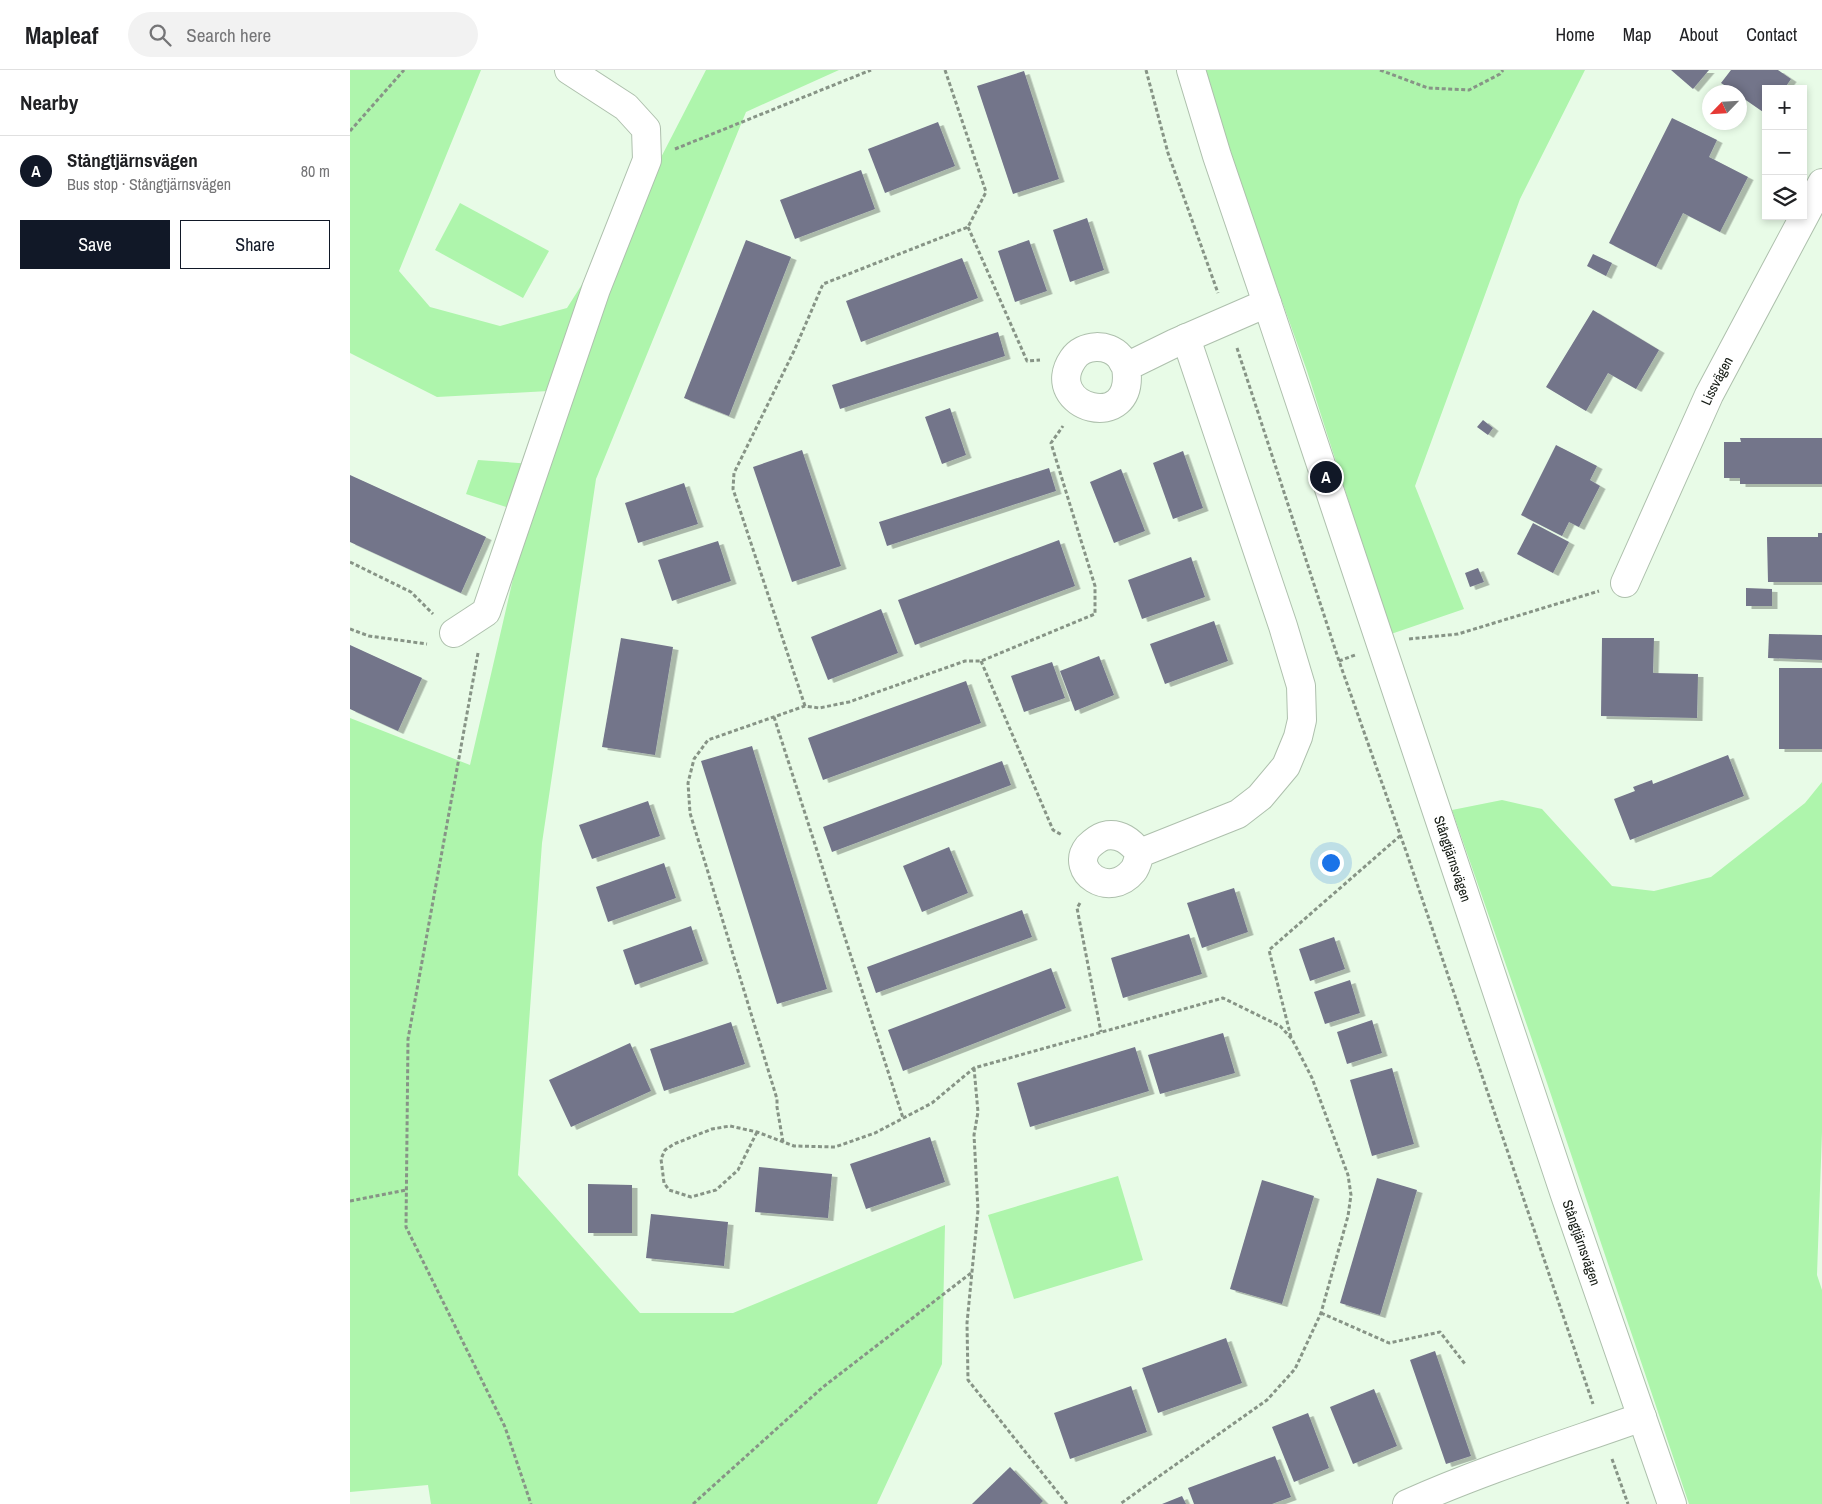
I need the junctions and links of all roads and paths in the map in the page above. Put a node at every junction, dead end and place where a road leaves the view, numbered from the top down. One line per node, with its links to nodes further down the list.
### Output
1 (404, 70): 9 (path)
2 (569, 70): 10 (street)
3 (871, 70): 10 (path)
4 (945, 70): 12 (path)
5 (1146, 70): 14 (path)
6 (1191, 70): 13 (street, Stångtjärnsvägen)
7 (1380, 70): 8 (path)
8 (1503, 70)
9 (350, 131)
10 (647, 160): 21 (street)
11 (1822, 183): 20 (street, Lissvägen)
12 (968, 227): 16 (path); 27 (path)
13 (1268, 302): 14 (street); 24 (street, Stångtjärnsvägen)
14 (1228, 320): 15 (street); 26 (path)
15 (1186, 338): 17 (street); 31 (street)
16 (1073, 358): 17 (street); 18 (street)
17 (1126, 367): 18 (street)
18 (1080, 404): 25 (path)
19 (350, 562): 23 (path)
20 (1626, 583): 24 (path)
21 (486, 612): 23 (street); 39 (path)
22 (350, 629): 23 (path)
23 (454, 633)
24 (1382, 646): 26 (path); 44 (street, Stångtjärnsvägen)
25 (981, 661): 27 (path); 30 (path)
26 (1340, 661): 29 (path)
27 (805, 706): 28 (path)
28 (774, 717): 36 (path); 38 (path)
29 (1401, 835): 34 (path); 45 (path)
30 (1086, 849): 31 (street); 32 (street)
31 (1140, 853): 32 (street)
32 (1093, 879): 33 (path)
33 (1101, 1032): 34 (path); 35 (path)
34 (1292, 1039): 42 (path)
35 (974, 1068): 36 (path); 41 (path)
36 (903, 1118): 38 (path)
37 (757, 1132): 37 (path); 38 (path)
38 (783, 1142)
39 (406, 1190): 40 (path); 46 (path)
40 (350, 1201)
41 (972, 1273): 47 (path); 48 (path)
42 (1321, 1313): 43 (path); 49 (path)
43 (1464, 1364)
44 (1642, 1417): 45 (street); 52 (street, Stångtjärnsvägen)
45 (1602, 1431): 50 (street); 51 (path)
46 (531, 1504)
47 (693, 1504)
48 (1066, 1504)
49 (1120, 1504)
50 (1407, 1504)
51 (1628, 1504)
52 (1672, 1504)

